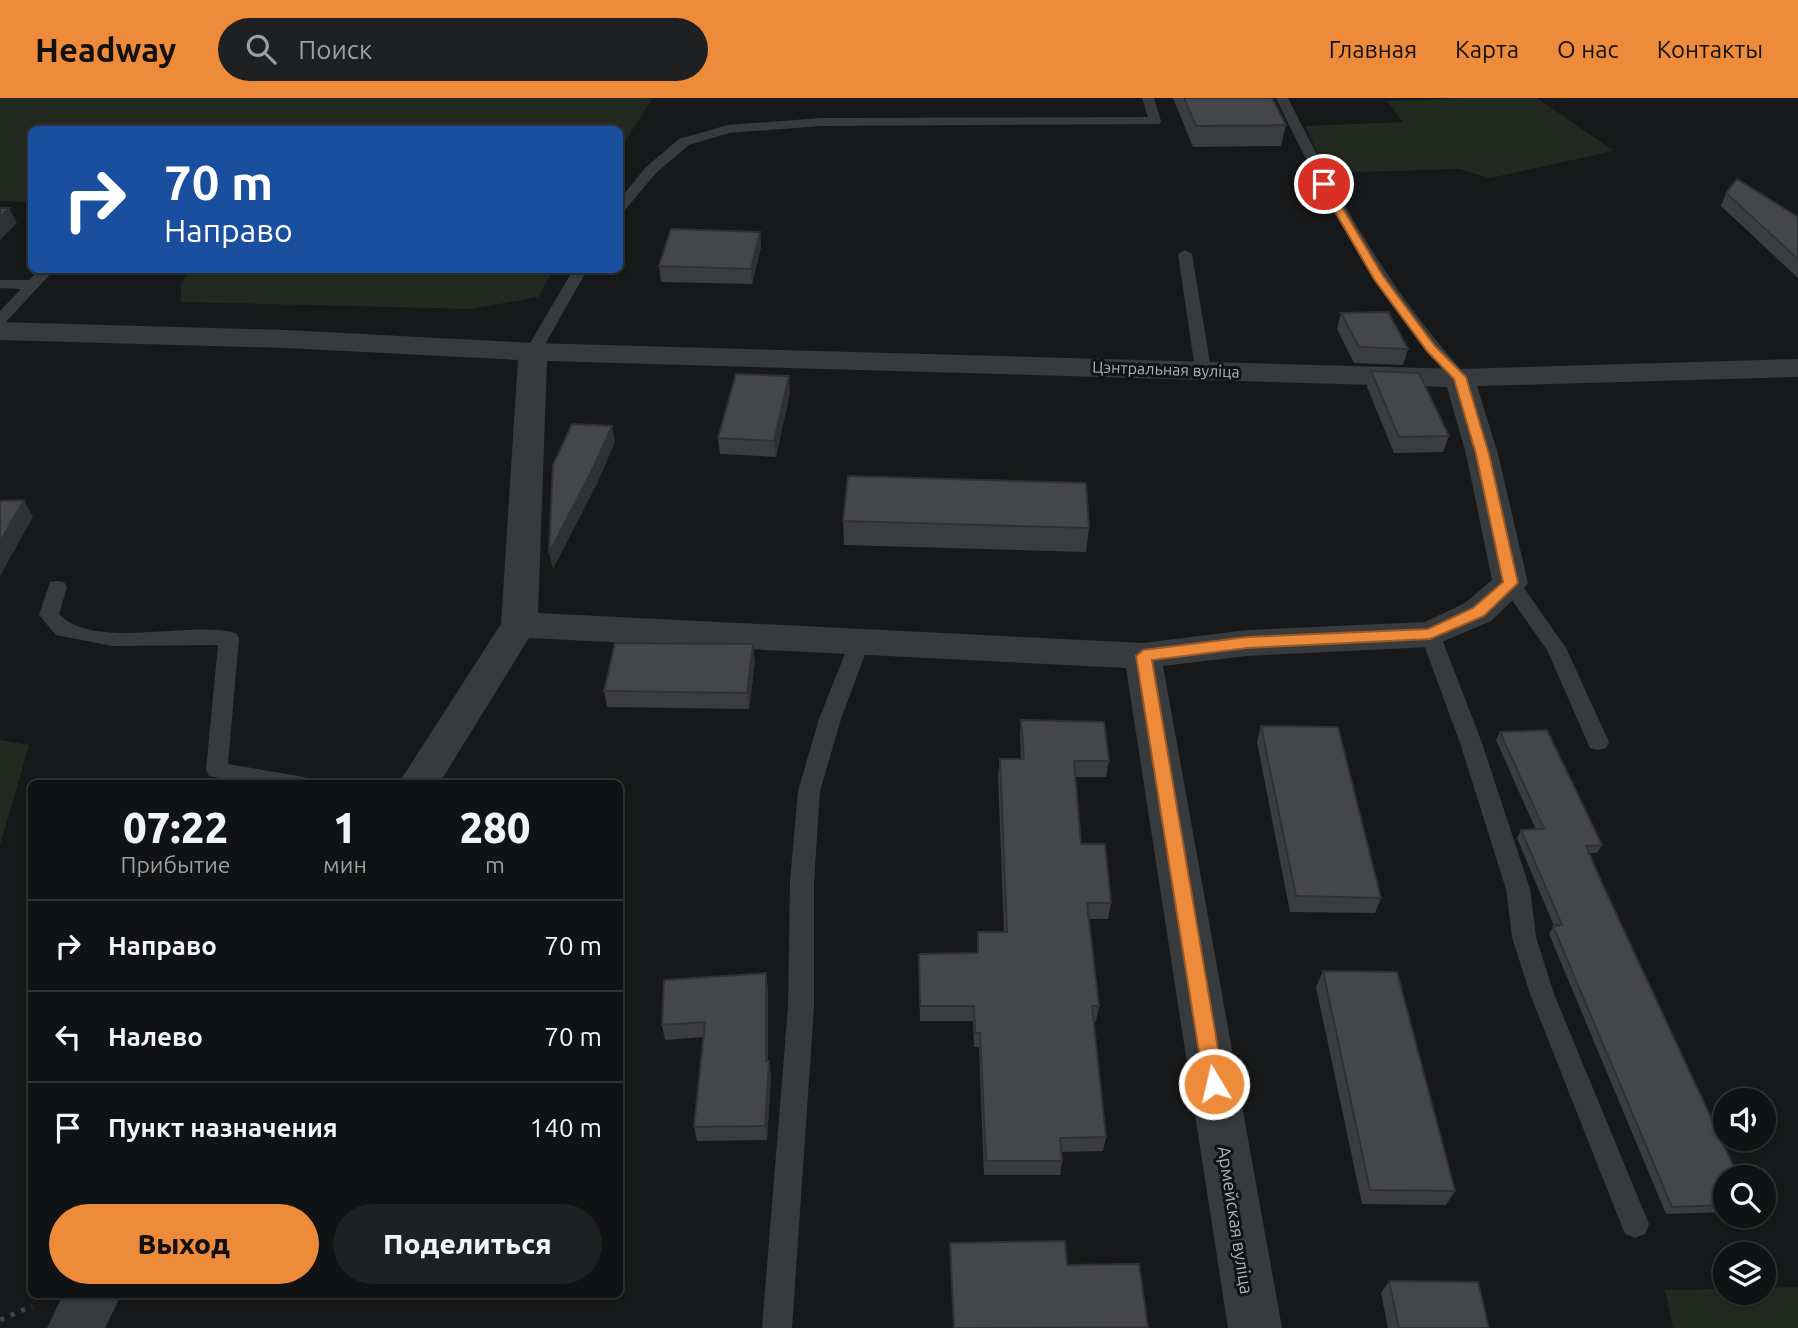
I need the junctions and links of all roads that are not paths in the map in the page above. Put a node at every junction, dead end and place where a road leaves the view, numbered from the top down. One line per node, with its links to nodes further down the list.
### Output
1 (1148, 98): 3 (lane)
2 (1282, 98): 14 (lane)
3 (623, 203)
4 (1185, 254): 13 (lane)
5 (44, 273): 8 (lane)
6 (578, 273): 11 (lane)
7 (0, 284): 8 (lane)
8 (33, 285): 9 (lane)
9 (0, 320)
10 (0, 331): 11 (street, Цэнтральная вуліца)
11 (533, 352): 13 (street, Цэнтральная вуліца); 17 (street)
12 (1798, 368): 14 (street, Цэнтральная вуліца)
13 (1203, 369): 14 (street, Цэнтральная вуліца)
14 (1460, 377): 15 (street)
15 (1510, 583): 18 (street); 21 (lane)
16 (58, 587): 22 (lane)
17 (519, 625): 19 (street); 23 (street)
18 (1430, 634): 20 (street); 24 (lane)
19 (860, 641): 20 (street); 27 (lane)
20 (1143, 656): 28 (street, Армейская вуліца)
21 (1598, 742)
22 (276, 780)
23 (421, 780)
24 (1635, 1224)
25 (88, 1298): 26 (street)
26 (57, 1315)
27 (776, 1328)
28 (1255, 1328)

